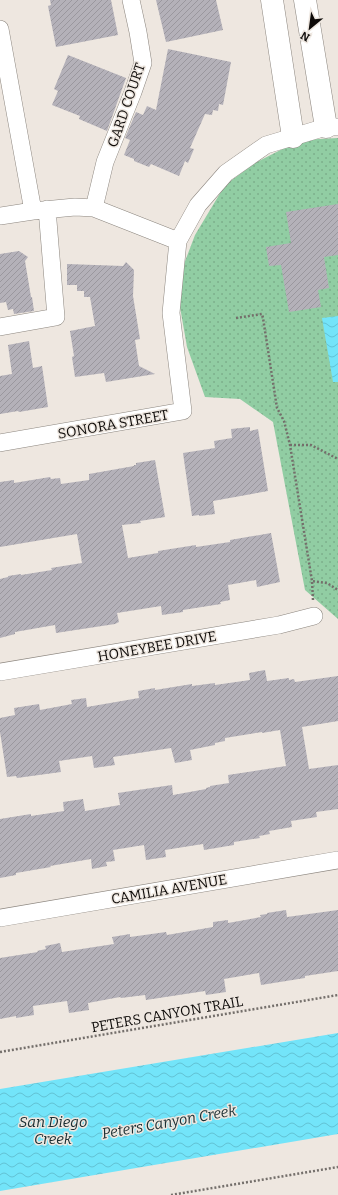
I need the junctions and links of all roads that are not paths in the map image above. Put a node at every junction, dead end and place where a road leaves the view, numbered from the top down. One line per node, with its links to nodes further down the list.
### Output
1 (131, 0): 7 (street, GARD COURT)
2 (272, 0): 6 (street)
3 (305, 0): 5 (street)
4 (0, 29): 8 (street)
5 (332, 127): 6 (street, SONORA STREET)
6 (293, 137): 10 (street, SONORA STREET)
7 (94, 208): 8 (street); 10 (street)
8 (40, 210): 9 (street); 11 (street)
9 (0, 216)
10 (178, 241): 12 (street, SONORA STREET)
11 (0, 327)
12 (0, 444)
13 (314, 616): 14 (street, HONEYBEE DRIVE)
14 (0, 672)
15 (338, 860): 16 (street, CAMILIA AVENUE)
16 (0, 918)

